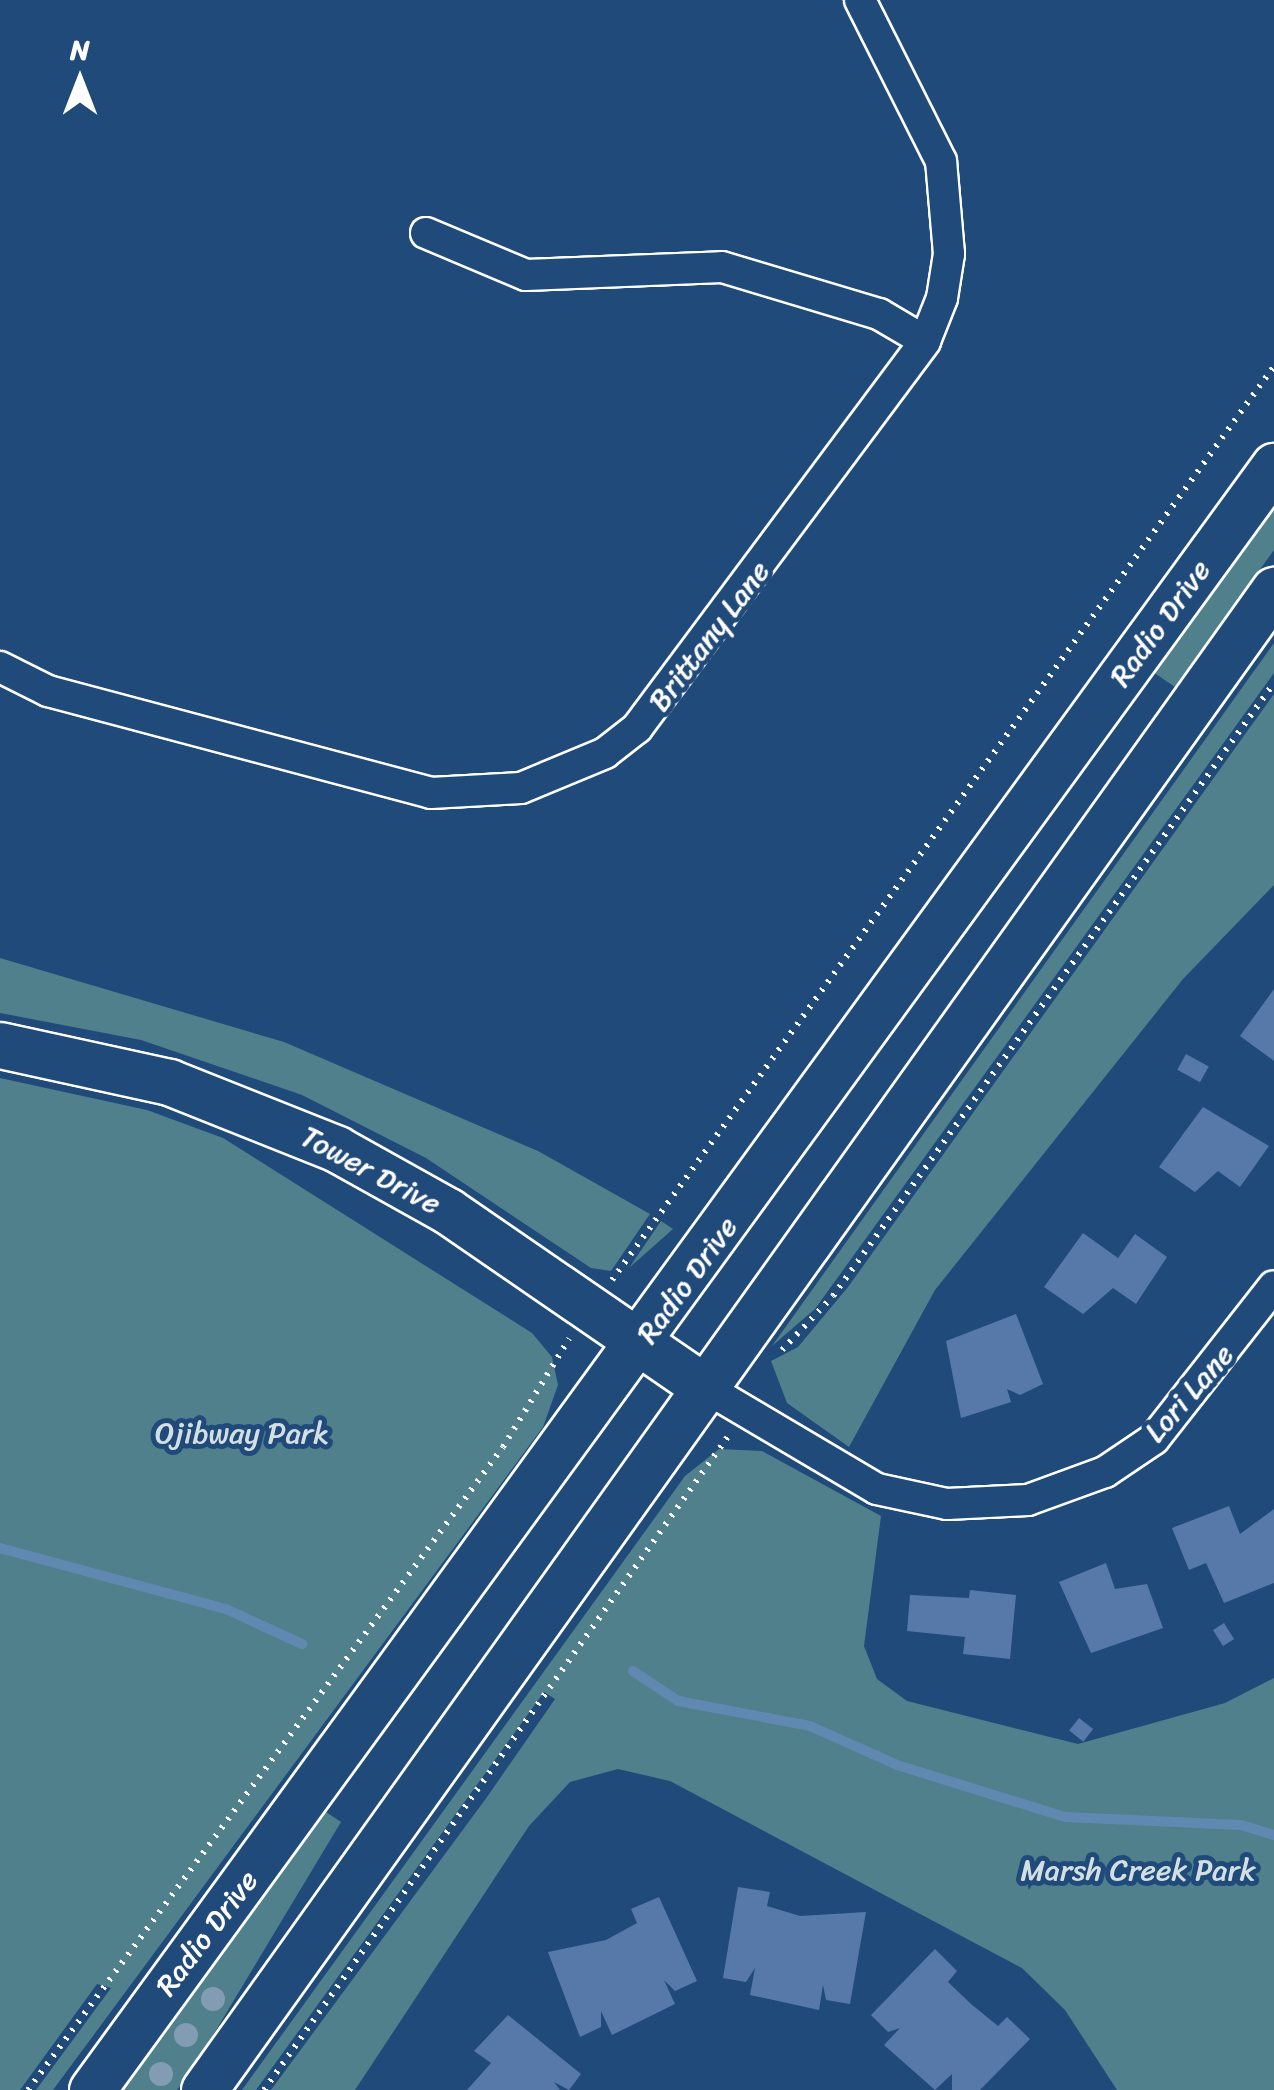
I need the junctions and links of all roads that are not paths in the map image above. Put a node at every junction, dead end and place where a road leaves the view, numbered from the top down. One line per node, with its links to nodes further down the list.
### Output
1 (860, 0): 3 (street, Brittany Lane)
2 (426, 233): 3 (street)
3 (925, 341): 6 (street, Brittany Lane)
4 (1274, 466): 9 (main road, Radio Drive)
5 (1274, 590): 10 (main road)
6 (0, 667)
7 (0, 1045): 9 (main road, Tower Drive)
8 (1274, 1286): 10 (street, Lori Lane)
9 (639, 1347): 10 (main road, Tower Drive); 11 (main road, Radio Drive)
10 (701, 1386): 12 (main road)
11 (92, 2090)
12 (204, 2090)

